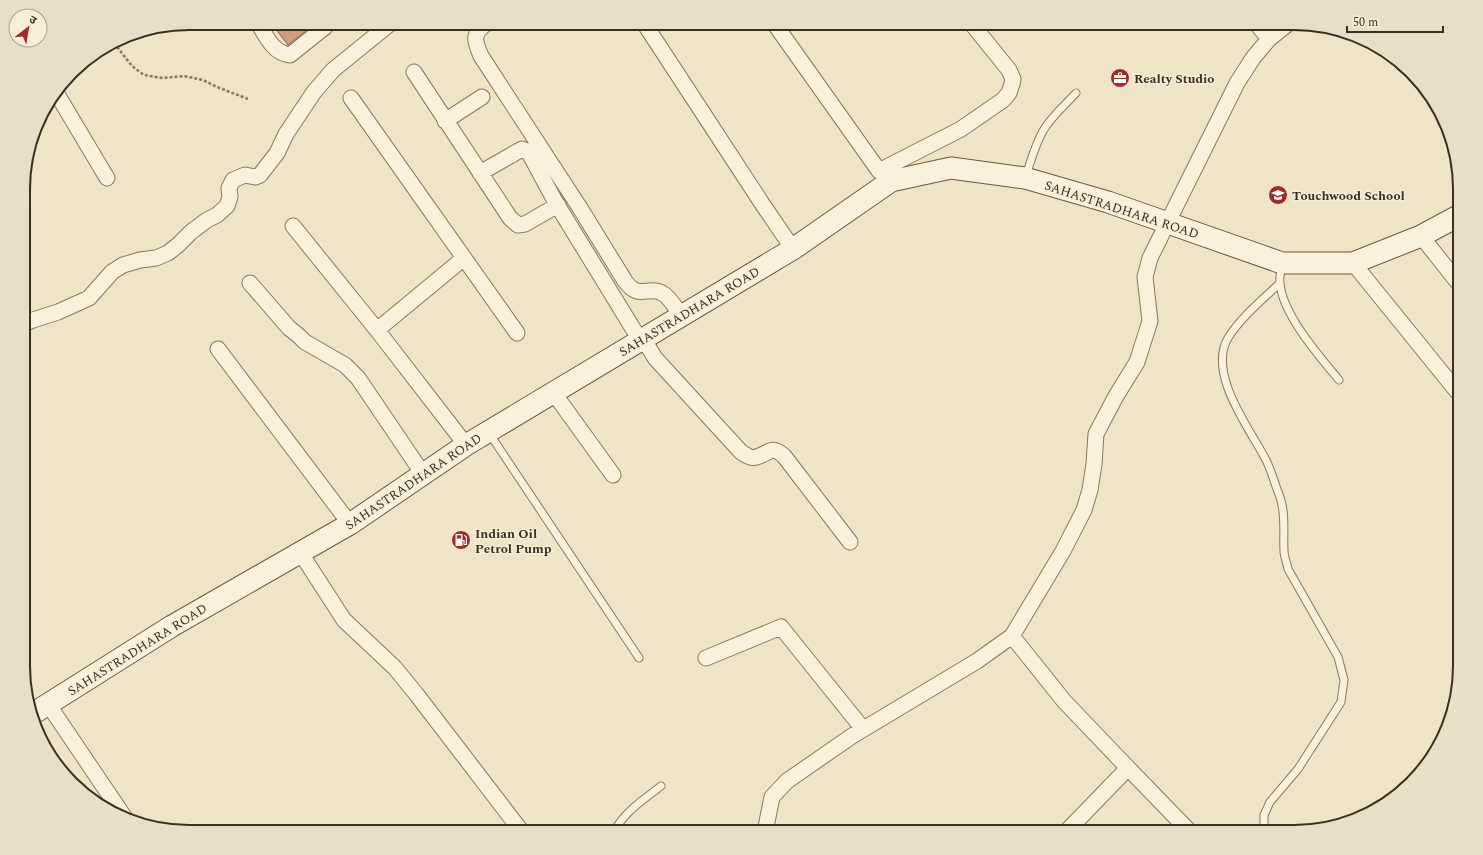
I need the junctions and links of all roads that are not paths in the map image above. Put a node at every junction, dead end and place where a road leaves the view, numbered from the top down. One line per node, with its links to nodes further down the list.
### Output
1 (262, 30): 2 (street)
2 (321, 30)
3 (383, 30): 34 (street)
4 (479, 30): 33 (street)
5 (649, 30): 26 (street)
6 (779, 30): 18 (street)
7 (977, 30): 18 (street)
8 (1262, 30): 10 (street)
9 (1280, 30): 10 (street)
10 (1269, 39): 23 (street)
11 (414, 72): 16 (street)
12 (1076, 93): 20 (lane)
13 (482, 97): 16 (street)
14 (59, 98): 19 (street)
15 (351, 98): 27 (street)
16 (445, 121): 17 (street)
17 (480, 173): 21 (street); 21 (street)
18 (885, 176): 20 (main road, SAHASTRADHARA ROAD); 26 (main road, SAHASTRADHARA ROAD)
19 (107, 178)
20 (1025, 178): 23 (main road, SAHASTRADHARA ROAD)
21 (558, 205): 37 (street)
22 (1453, 219): 25 (main road, SAHASTRADHARA ROAD)
23 (1167, 223): 28 (main road, SAHASTRADHARA ROAD); 49 (street)
24 (293, 226): 35 (street)
25 (1421, 236): 29 (main road, SAHASTRADHARA ROAD); 30 (street)
26 (793, 249): 33 (main road, SAHASTRADHARA ROAD)
27 (464, 258): 35 (street); 36 (street)
28 (1282, 263): 29 (main road, SAHASTRADHARA ROAD); 32 (lane)
29 (1353, 264): 40 (street)
30 (1453, 276)
31 (250, 283): 44 (street)
32 (1280, 283): 39 (lane); 62 (lane)
33 (681, 316): 37 (main road, SAHASTRADHARA ROAD)
34 (30, 321)
35 (377, 330): 43 (street)
36 (517, 333)
37 (640, 340): 41 (main road, SAHASTRADHARA ROAD); 47 (street)
38 (218, 349): 46 (street)
39 (1339, 380)
40 (1453, 386)
41 (553, 392): 42 (main road, SAHASTRADHARA ROAD); 45 (street)
42 (488, 431): 43 (main road, SAHASTRADHARA ROAD); 50 (lane)
43 (466, 445): 44 (main road, SAHASTRADHARA ROAD)
44 (423, 474): 46 (main road, SAHASTRADHARA ROAD)
45 (613, 475)
46 (350, 524): 48 (main road, SAHASTRADHARA ROAD)
47 (850, 542)
48 (300, 552): 52 (main road, SAHASTRADHARA ROAD); 57 (street)
49 (1012, 636): 53 (street); 54 (street)
50 (639, 658)
51 (706, 658): 53 (street)
52 (41, 708): 56 (street)
53 (863, 729): 59 (street)
54 (1128, 768): 60 (street); 61 (street)
55 (660, 786): 58 (lane)
56 (119, 809)
57 (517, 825)
58 (618, 825)
59 (766, 825)
60 (1073, 825)
61 (1183, 825)
62 (1264, 825)

